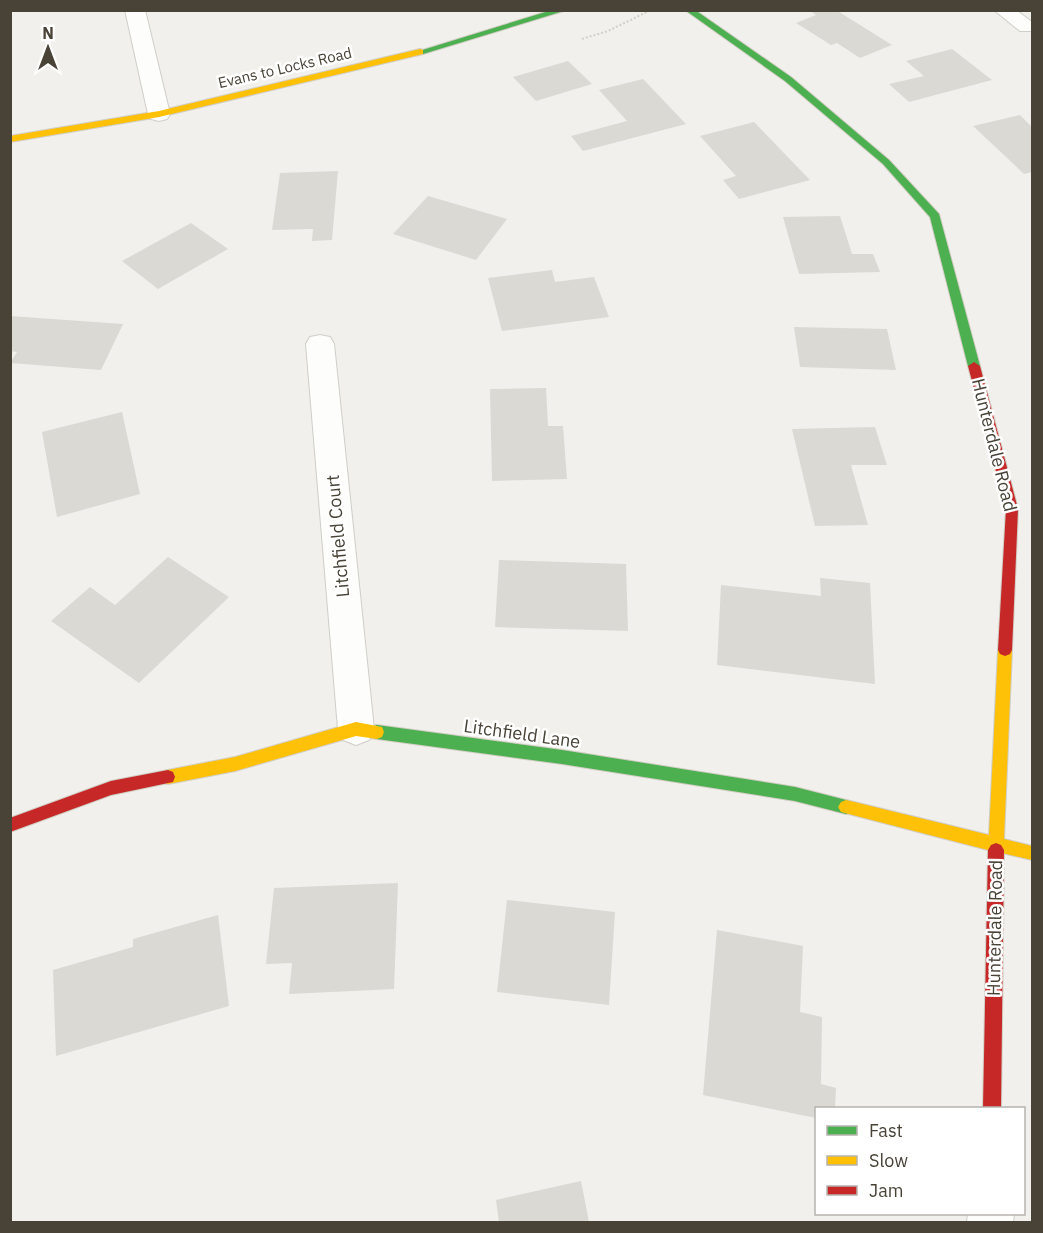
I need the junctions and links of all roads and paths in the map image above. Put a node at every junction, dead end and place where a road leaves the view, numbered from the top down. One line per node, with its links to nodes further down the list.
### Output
1 (135, 10): 6 (street)
2 (563, 10): 6 (street, Evans to Locks Road)
3 (689, 10): 11 (street, Hunterdale Road)
4 (1003, 10): 5 (lane)
5 (1027, 27)
6 (159, 114): 7 (street, Evans to Locks Road)
7 (10, 139)
8 (320, 344): 9 (street, Litchfield Court)
9 (356, 729): 10 (street, Litchfield Lane); 11 (street, Litchfield Lane)
10 (10, 825)
11 (996, 844): 12 (street, Litchfield Lane); 13 (street, Hunterdale Road)
12 (1032, 853)
13 (992, 1107)

